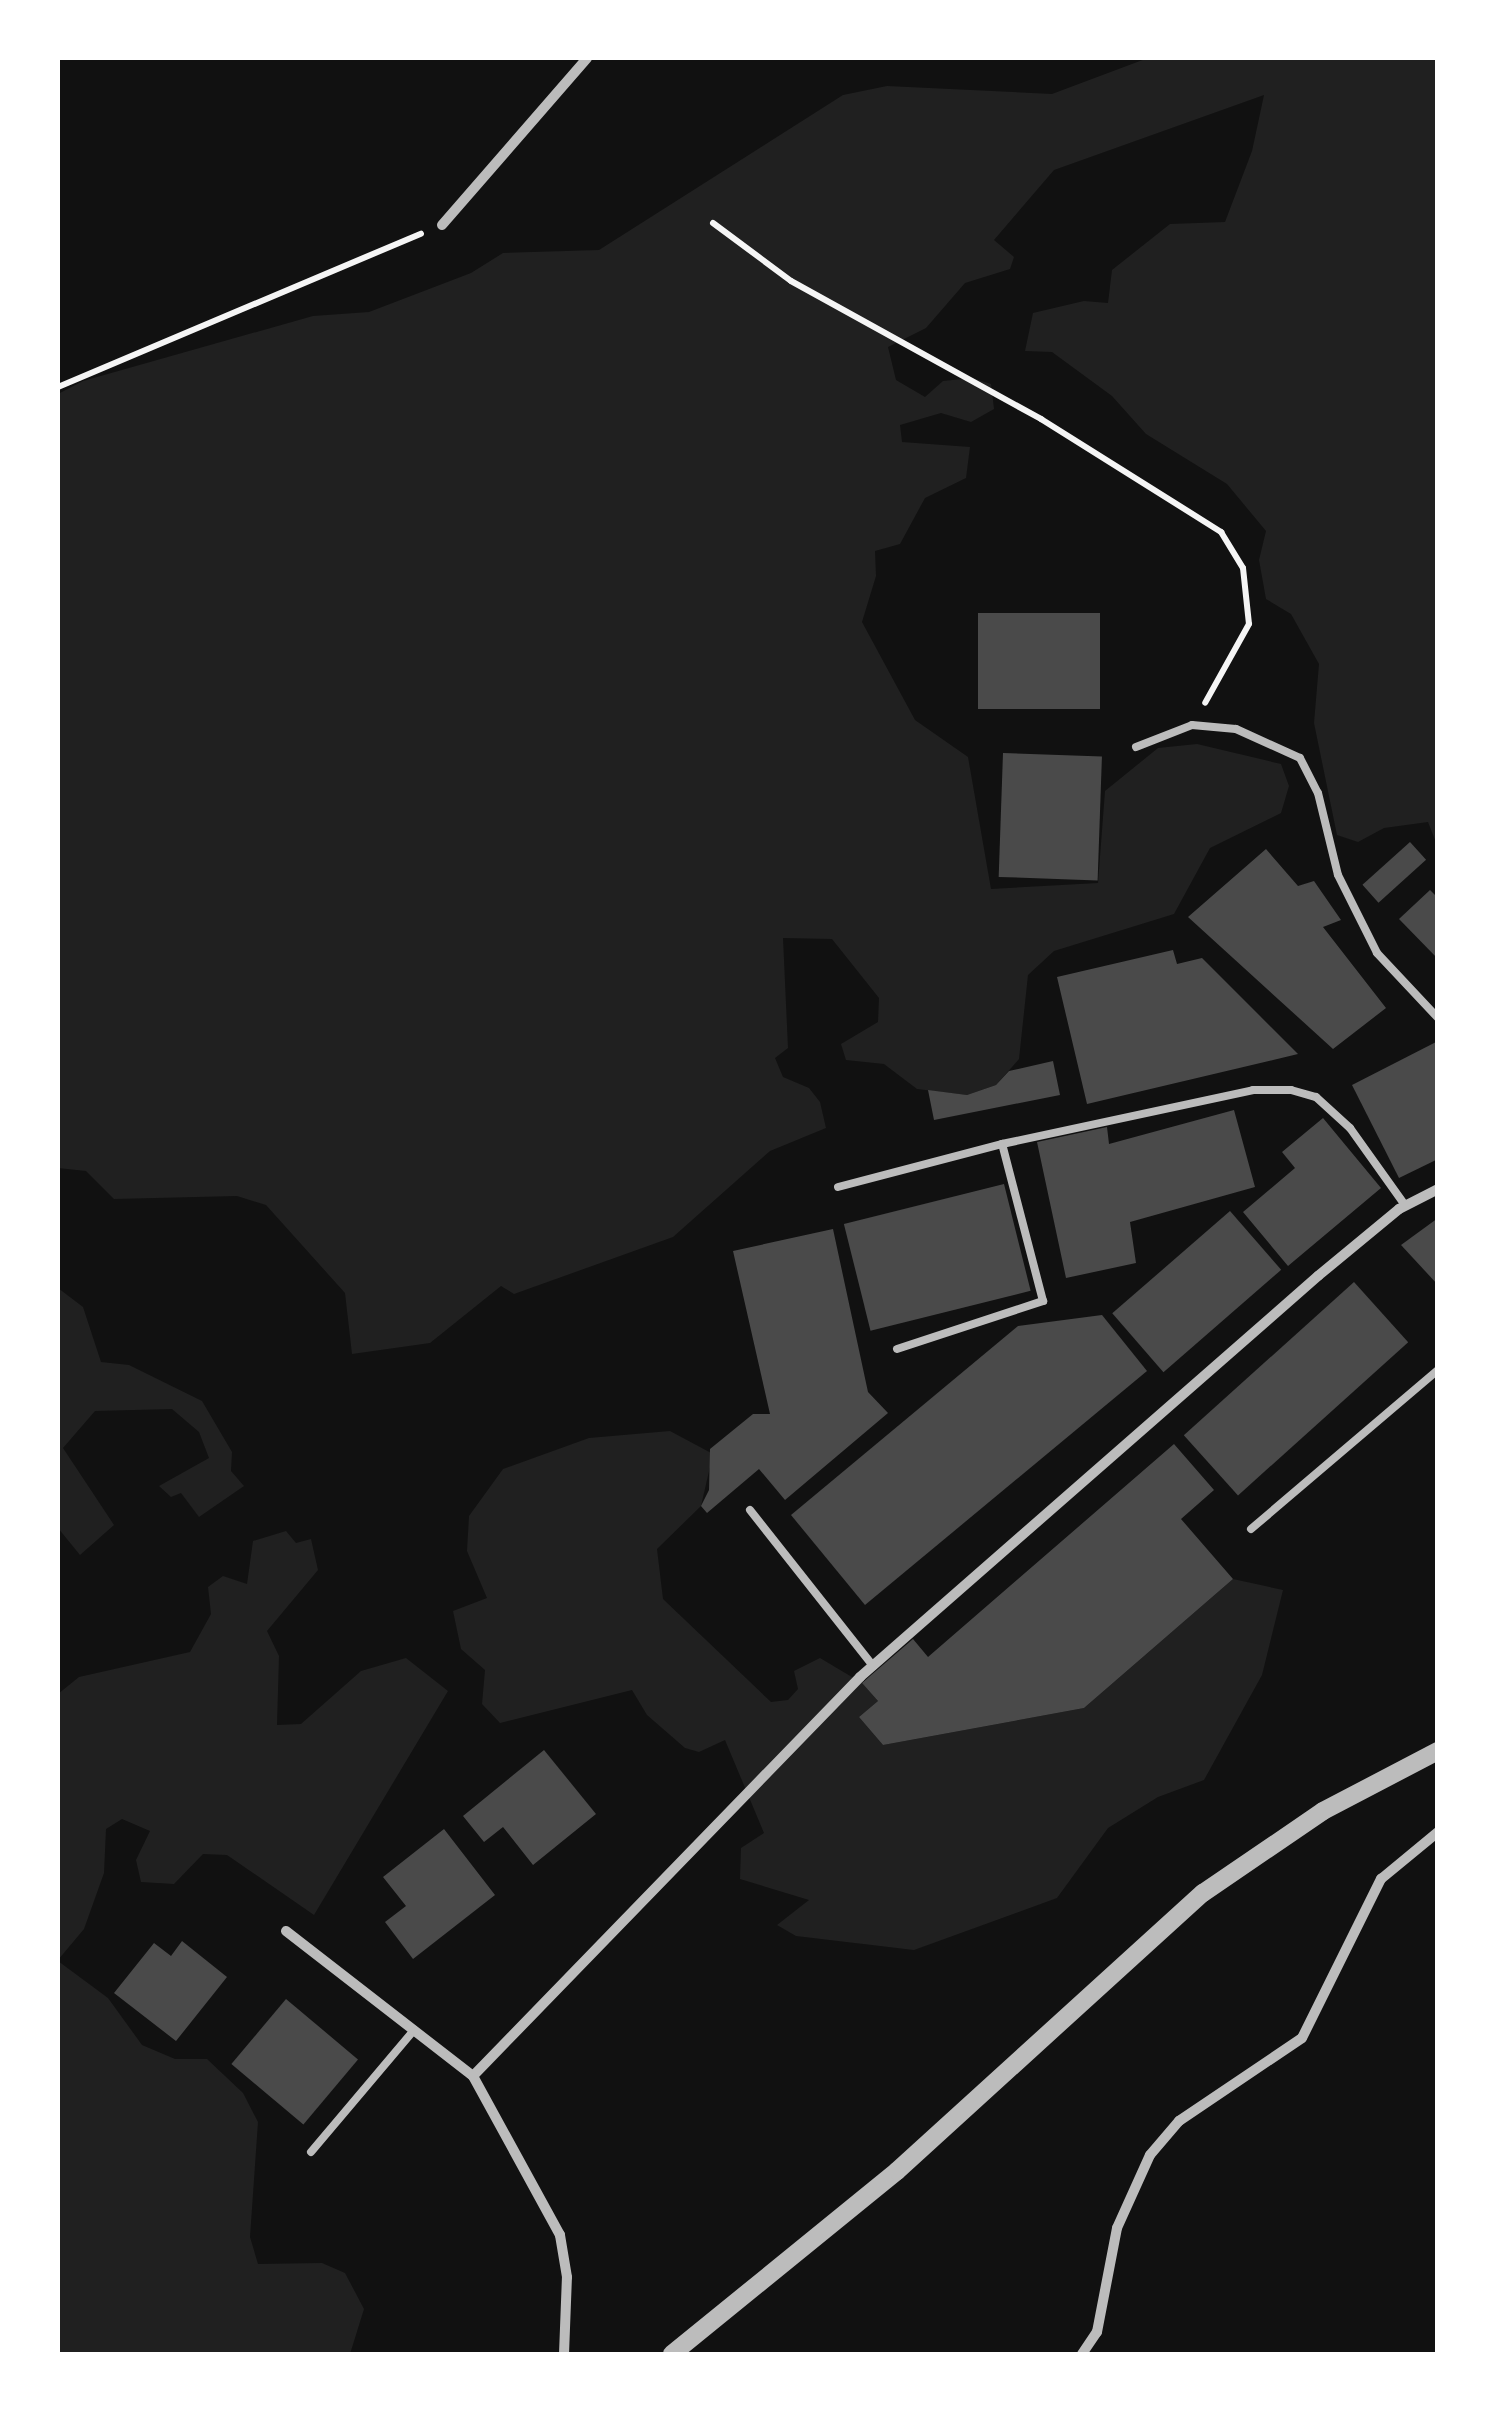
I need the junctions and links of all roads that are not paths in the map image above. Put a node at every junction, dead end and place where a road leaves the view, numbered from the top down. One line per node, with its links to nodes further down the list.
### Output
1 (587, 58): 2 (street)
2 (442, 225)
3 (1136, 748): 4 (lane)
4 (1438, 1018)
5 (1002, 1144): 6 (lane); 8 (lane); 9 (lane)
6 (838, 1187)
7 (1438, 1189): 8 (street)
8 (1405, 1205): 13 (street)
9 (898, 1349)
10 (1438, 1370): 12 (lane)
11 (750, 1510): 13 (lane)
12 (1252, 1529)
13 (873, 1666): 18 (street)
14 (1438, 1751): 21 (street)
15 (1438, 1832): 22 (street)
16 (286, 1931): 17 (street)
17 (414, 2030): 18 (street); 19 (lane)
18 (473, 2076): 20 (street)
19 (311, 2152)
20 (564, 2354)
21 (672, 2354)
22 (1082, 2354)

